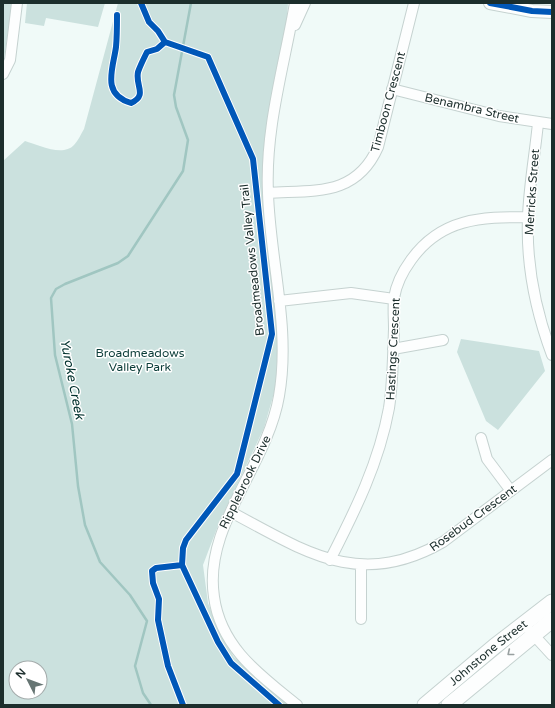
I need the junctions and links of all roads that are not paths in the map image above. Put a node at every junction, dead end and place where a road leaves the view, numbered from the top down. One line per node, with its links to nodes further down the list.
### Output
1 (17, 3): 8 (street)
2 (295, 3): 7 (street, Ripplebrook Drive)
3 (305, 3): 7 (street, Ripplebrook Drive)
4 (414, 3): 9 (street, Timboon Crescent)
5 (490, 3): 6 (street)
6 (552, 12)
7 (290, 38): 12 (street, Ripplebrook Drive)
8 (3, 74)
9 (392, 89): 10 (street, Benambra Street); 12 (street, Timboon Crescent)
10 (538, 123): 11 (street, Benambra Street); 13 (street, Merricks Street)
11 (552, 124)
12 (268, 193): 15 (street, Ripplebrook Drive)
13 (528, 217): 14 (street, Hastings Crescent); 18 (street, Merricks Street)
14 (394, 299): 15 (street); 17 (street, Hastings Crescent)
15 (279, 301): 22 (street, Ripplebrook Drive)
16 (443, 340): 17 (street)
17 (393, 349): 23 (street, Hastings Crescent)
18 (552, 355)
19 (481, 438): 21 (street)
20 (552, 460): 21 (street, Rosebud Crescent)
21 (511, 491): 24 (street, Rosebud Crescent)
22 (231, 512): 23 (street, Rosebud Crescent); 31 (street, Ripplebrook Drive)
23 (330, 560): 24 (street, Rosebud Crescent)
24 (361, 565): 26 (street)
25 (552, 602): 28 (main road, Johnstone Street)
26 (361, 619)
27 (552, 620): 29 (main road, Johnstone Street)
28 (523, 624): 29 (street); 32 (main road, Johnstone Street)
29 (534, 635): 30 (street); 33 (main road, Johnstone Street, one-way to 33)
30 (552, 655)
31 (297, 705)
32 (425, 705)
33 (449, 705)

